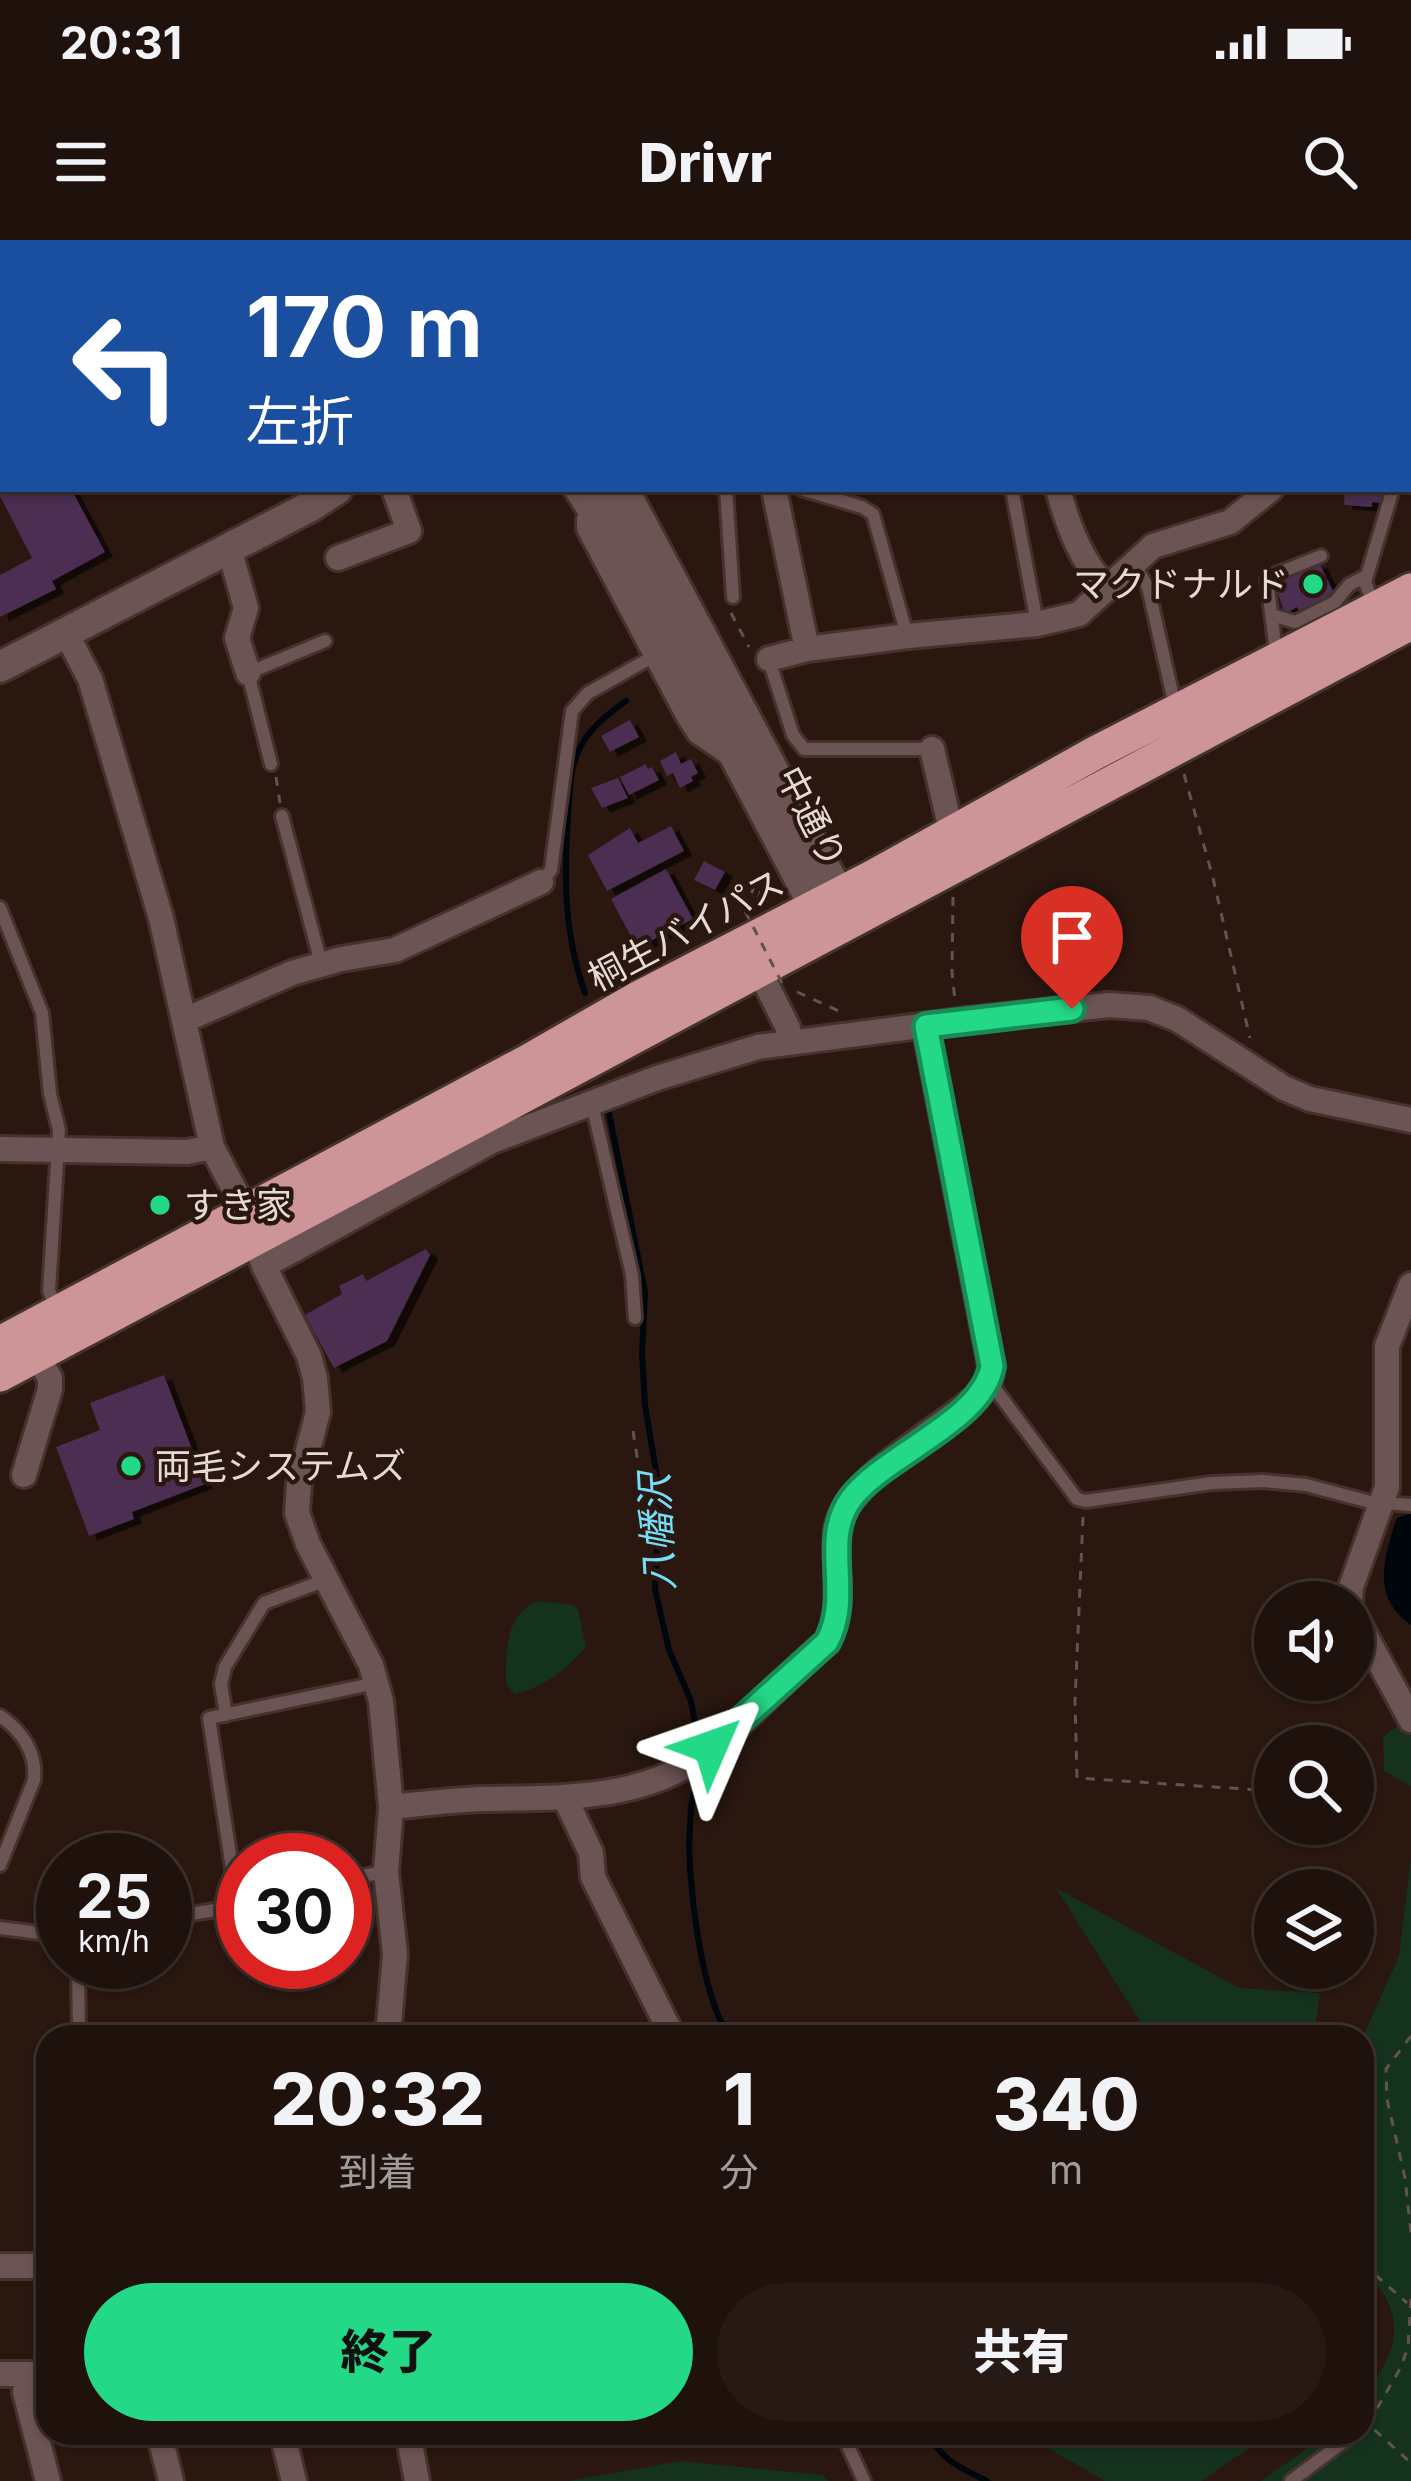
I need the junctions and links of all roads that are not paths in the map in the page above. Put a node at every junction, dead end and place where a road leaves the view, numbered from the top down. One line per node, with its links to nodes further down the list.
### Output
1 (332, 492): 11 (street)
2 (395, 492): 13 (street)
3 (726, 492): 18 (lane)
4 (776, 492): 26 (street)
5 (811, 492): 23 (lane)
6 (1013, 492): 21 (lane)
7 (1059, 492): 15 (street)
8 (1267, 492): 14 (street)
9 (1392, 492): 17 (lane)
10 (602, 501): 27 (street); 33 (street, 中通り); 38 (street, 中通り)
11 (229, 548): 22 (street); 30 (street)
12 (1321, 556): 19 (lane)
13 (338, 558)
14 (1134, 565): 15 (street); 31 (lane)
15 (1108, 589): 21 (street)
16 (1411, 590): 17 (highway, 桐生バイパス)
17 (1371, 593): 19 (lane); 31 (highway, 桐生バイパス)
18 (729, 599)
19 (1272, 615): 25 (lane)
20 (1411, 622): 40 (highway, 桐生バイパス)
21 (1037, 624): 23 (street)
22 (66, 633): 29 (street); 43 (street)
23 (908, 636): 26 (street)
24 (325, 641): 30 (lane)
25 (1275, 644)
26 (807, 650): 28 (street)
27 (656, 655): 33 (street); 37 (lane)
28 (770, 659): 32 (lane)
29 (0, 667)
30 (248, 673): 34 (lane)
31 (1178, 712): 36 (highway, 桐生バイパス)
32 (932, 749): 36 (street)
33 (739, 759): 38 (street, 中通り)
34 (271, 764)
35 (282, 816): 41 (lane)
36 (956, 830): 38 (highway, 桐生バイパス)
37 (542, 882): 41 (street)
38 (826, 900): 40 (street, 中通り); 51 (highway, 桐生バイパス)
39 (0, 908): 50 (lane)
40 (840, 928): 42 (highway, 桐生バイパス)
41 (321, 963): 43 (street)
42 (759, 970): 45 (street); 51 (highway, 桐生バイパス)
43 (185, 1020): 48 (street)
44 (926, 1026): 45 (street); 47 (street); 58 (street)
45 (790, 1042): 46 (street)
46 (601, 1100): 51 (street); 54 (lane)
47 (1411, 1120)
48 (212, 1147): 50 (street); 51 (street)
49 (0, 1149): 50 (street)
50 (58, 1149): 53 (lane)
51 (255, 1240): 53 (highway, 桐生バイパス); 56 (highway, 桐生バイパス); 62 (street)
52 (1411, 1285): 60 (street)
53 (59, 1312): 55 (highway, 桐生バイパス)
54 (635, 1318)
55 (0, 1343)
56 (37, 1356): 57 (highway, 桐生バイパス); 59 (street)
57 (0, 1375)
58 (989, 1382): 60 (lane); 69 (street)
59 (24, 1475)
60 (1383, 1503): 61 (lane); 63 (street)
61 (1411, 1505)
62 (327, 1580): 65 (street); 66 (lane)
63 (1353, 1581)
64 (1374, 1652): 68 (street)
65 (377, 1683): 66 (lane); 70 (street)
66 (226, 1714): 71 (lane)
67 (0, 1717): 72 (lane)
68 (1411, 1720)
69 (566, 1800): 70 (street); 80 (street)
70 (391, 1807): 73 (street)
71 (228, 1833)
72 (0, 1865)
73 (386, 1872): 74 (lane); 79 (street)
74 (372, 1874)
75 (0, 1928): 76 (lane)
76 (36, 1933)
77 (78, 1989): 78 (lane)
78 (79, 2025)
79 (389, 2025)
80 (667, 2025)
81 (0, 2266): 82 (street)
82 (36, 2266)
83 (0, 2374): 84 (street)
84 (36, 2374)
85 (36, 2377): 86 (street)
86 (36, 2435)
87 (39, 2445): 93 (street)
88 (162, 2445): 94 (street)
89 (285, 2445): 95 (street)
90 (410, 2445): 96 (street)
91 (848, 2445): 97 (lane)
92 (1340, 2445): 98 (lane)
93 (48, 2481)
94 (171, 2481)
95 (294, 2481)
96 (417, 2481)
97 (864, 2481)
98 (1292, 2481)

